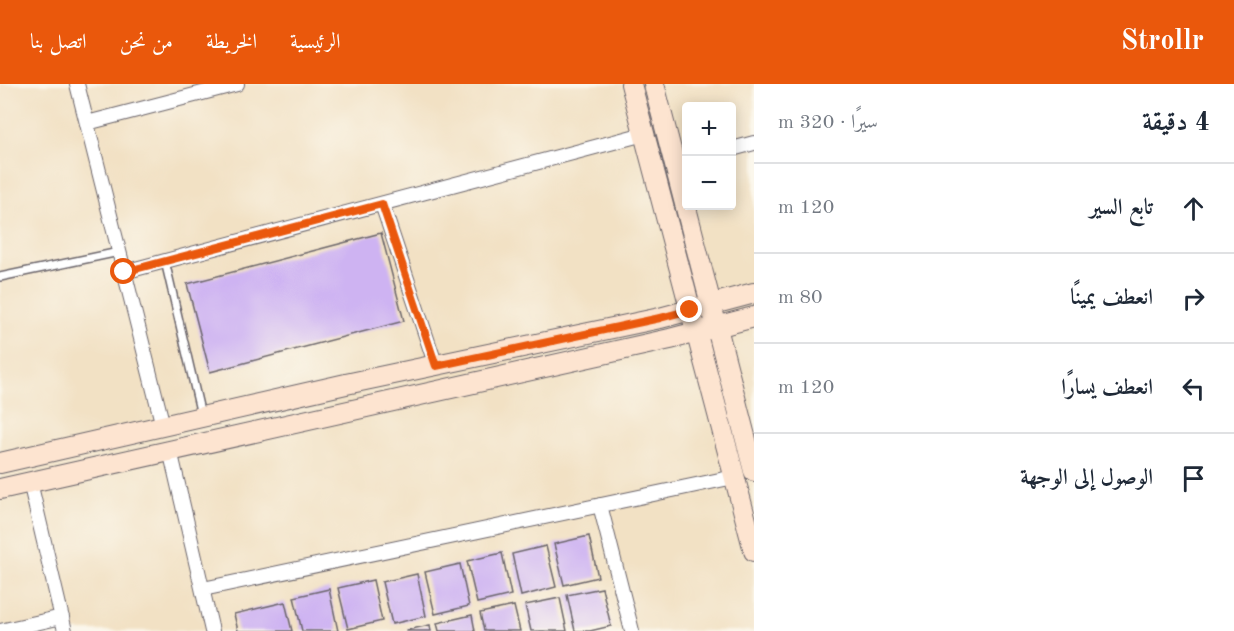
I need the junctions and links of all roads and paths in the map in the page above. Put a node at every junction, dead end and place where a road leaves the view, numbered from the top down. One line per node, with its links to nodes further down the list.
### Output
1 (77, 84): 5 (street)
2 (237, 84): 5 (street)
3 (631, 84): 6 (street)
4 (654, 84): 9 (street)
5 (87, 123): 11 (street)
6 (644, 134): 10 (street); 17 (street)
7 (754, 143): 8 (street)
8 (736, 148)
9 (681, 163): 16 (street)
10 (382, 204): 12 (street); 21 (street)
11 (119, 252): 13 (street); 14 (lane)
12 (165, 261): 13 (street); 22 (lane)
13 (124, 272): 23 (street)
14 (0, 277)
15 (754, 293): 16 (street)
16 (711, 304): 17 (street); 19 (street)
17 (690, 310): 20 (street); 21 (street)
18 (754, 317): 19 (street)
19 (717, 327): 20 (street); 26 (street)
20 (696, 332): 24 (street); 27 (street)
21 (436, 366): 22 (street)
22 (201, 417): 23 (street)
23 (163, 426): 25 (street)
24 (170, 450): 28 (street); 32 (street)
25 (0, 463)
26 (754, 471)
27 (734, 477): 30 (street); 31 (street)
28 (30, 482): 29 (street); 33 (street)
29 (0, 489)
30 (600, 505): 32 (street); 37 (street)
31 (754, 551)
32 (203, 589): 36 (street)
33 (62, 617): 34 (street); 35 (street)
34 (0, 631)
35 (65, 631)
36 (212, 631)
37 (632, 631)

